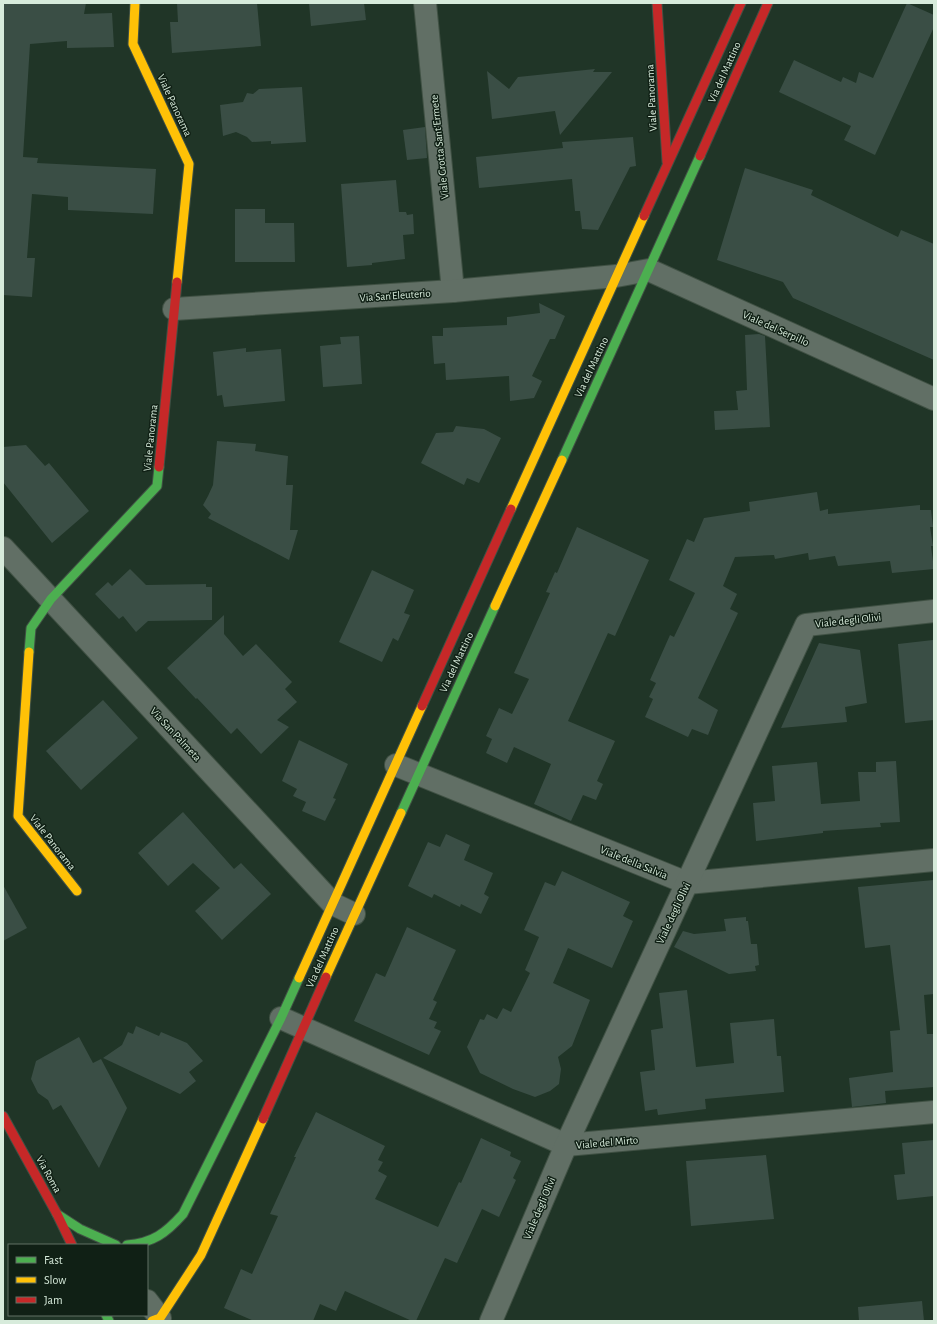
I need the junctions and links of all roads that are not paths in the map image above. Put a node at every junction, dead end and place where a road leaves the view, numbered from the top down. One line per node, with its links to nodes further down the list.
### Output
1 (135, 3): 10 (main road, Viale Panorama)
2 (425, 3): 9 (street, Viale Grotta Sant'Ermete)
3 (657, 3): 6 (main road, Viale Panorama)
4 (741, 3): 6 (main road, Via del Mattino)
5 (768, 3): 7 (main road, Via del Mattino)
6 (670, 166): 8 (main road, Via del Mattino)
7 (649, 270): 8 (street); 11 (street, Viale del Serpillo); 13 (main road, Via del Mattino)
8 (616, 276): 9 (street, Via San'Eleuterio); 12 (main road, Via del Mattino)
9 (453, 291): 10 (street, Via San'Eleuterio)
10 (174, 309): 15 (main road, Viale Panorama)
11 (934, 399)
12 (531, 466): 13 (street); 17 (main road, Via del Mattino)
13 (554, 477): 18 (main road, Via del Mattino)
14 (3, 548): 15 (street, Via San Palmeta)
15 (51, 599): 21 (main road, Viale Panorama); 22 (street, Via San Palmeta)
16 (934, 611): 20 (street, Viale degli Olivi)
17 (396, 765): 18 (street, Viale della Salvia); 22 (main road, Via del Mattino)
18 (418, 774): 20 (street, Viale della Salvia); 23 (main road, Via del Mattino)
19 (934, 860): 20 (street, Viale della Salvia)
20 (687, 883): 28 (street, Viale degli Olivi)
21 (77, 891)
22 (333, 904): 23 (street, Via San Palmeta); 24 (main road, Via del Mattino)
23 (354, 914): 25 (main road, Via del Mattino)
24 (281, 1018): 25 (street, Viale del Mirto); 32 (main road, Via del Mattino)
25 (303, 1027): 28 (street, Viale del Mirto); 33 (main road, Via del Mattino)
26 (934, 1112): 28 (street, Viale del Mirto)
27 (3, 1116): 29 (main road, Via Roma)
28 (566, 1145): 34 (street, Viale degli Olivi)
29 (57, 1214): 30 (main road); 31 (main road, Via Roma)
30 (106, 1242)
31 (72, 1244)
32 (136, 1244)
33 (153, 1313)
34 (492, 1321)

